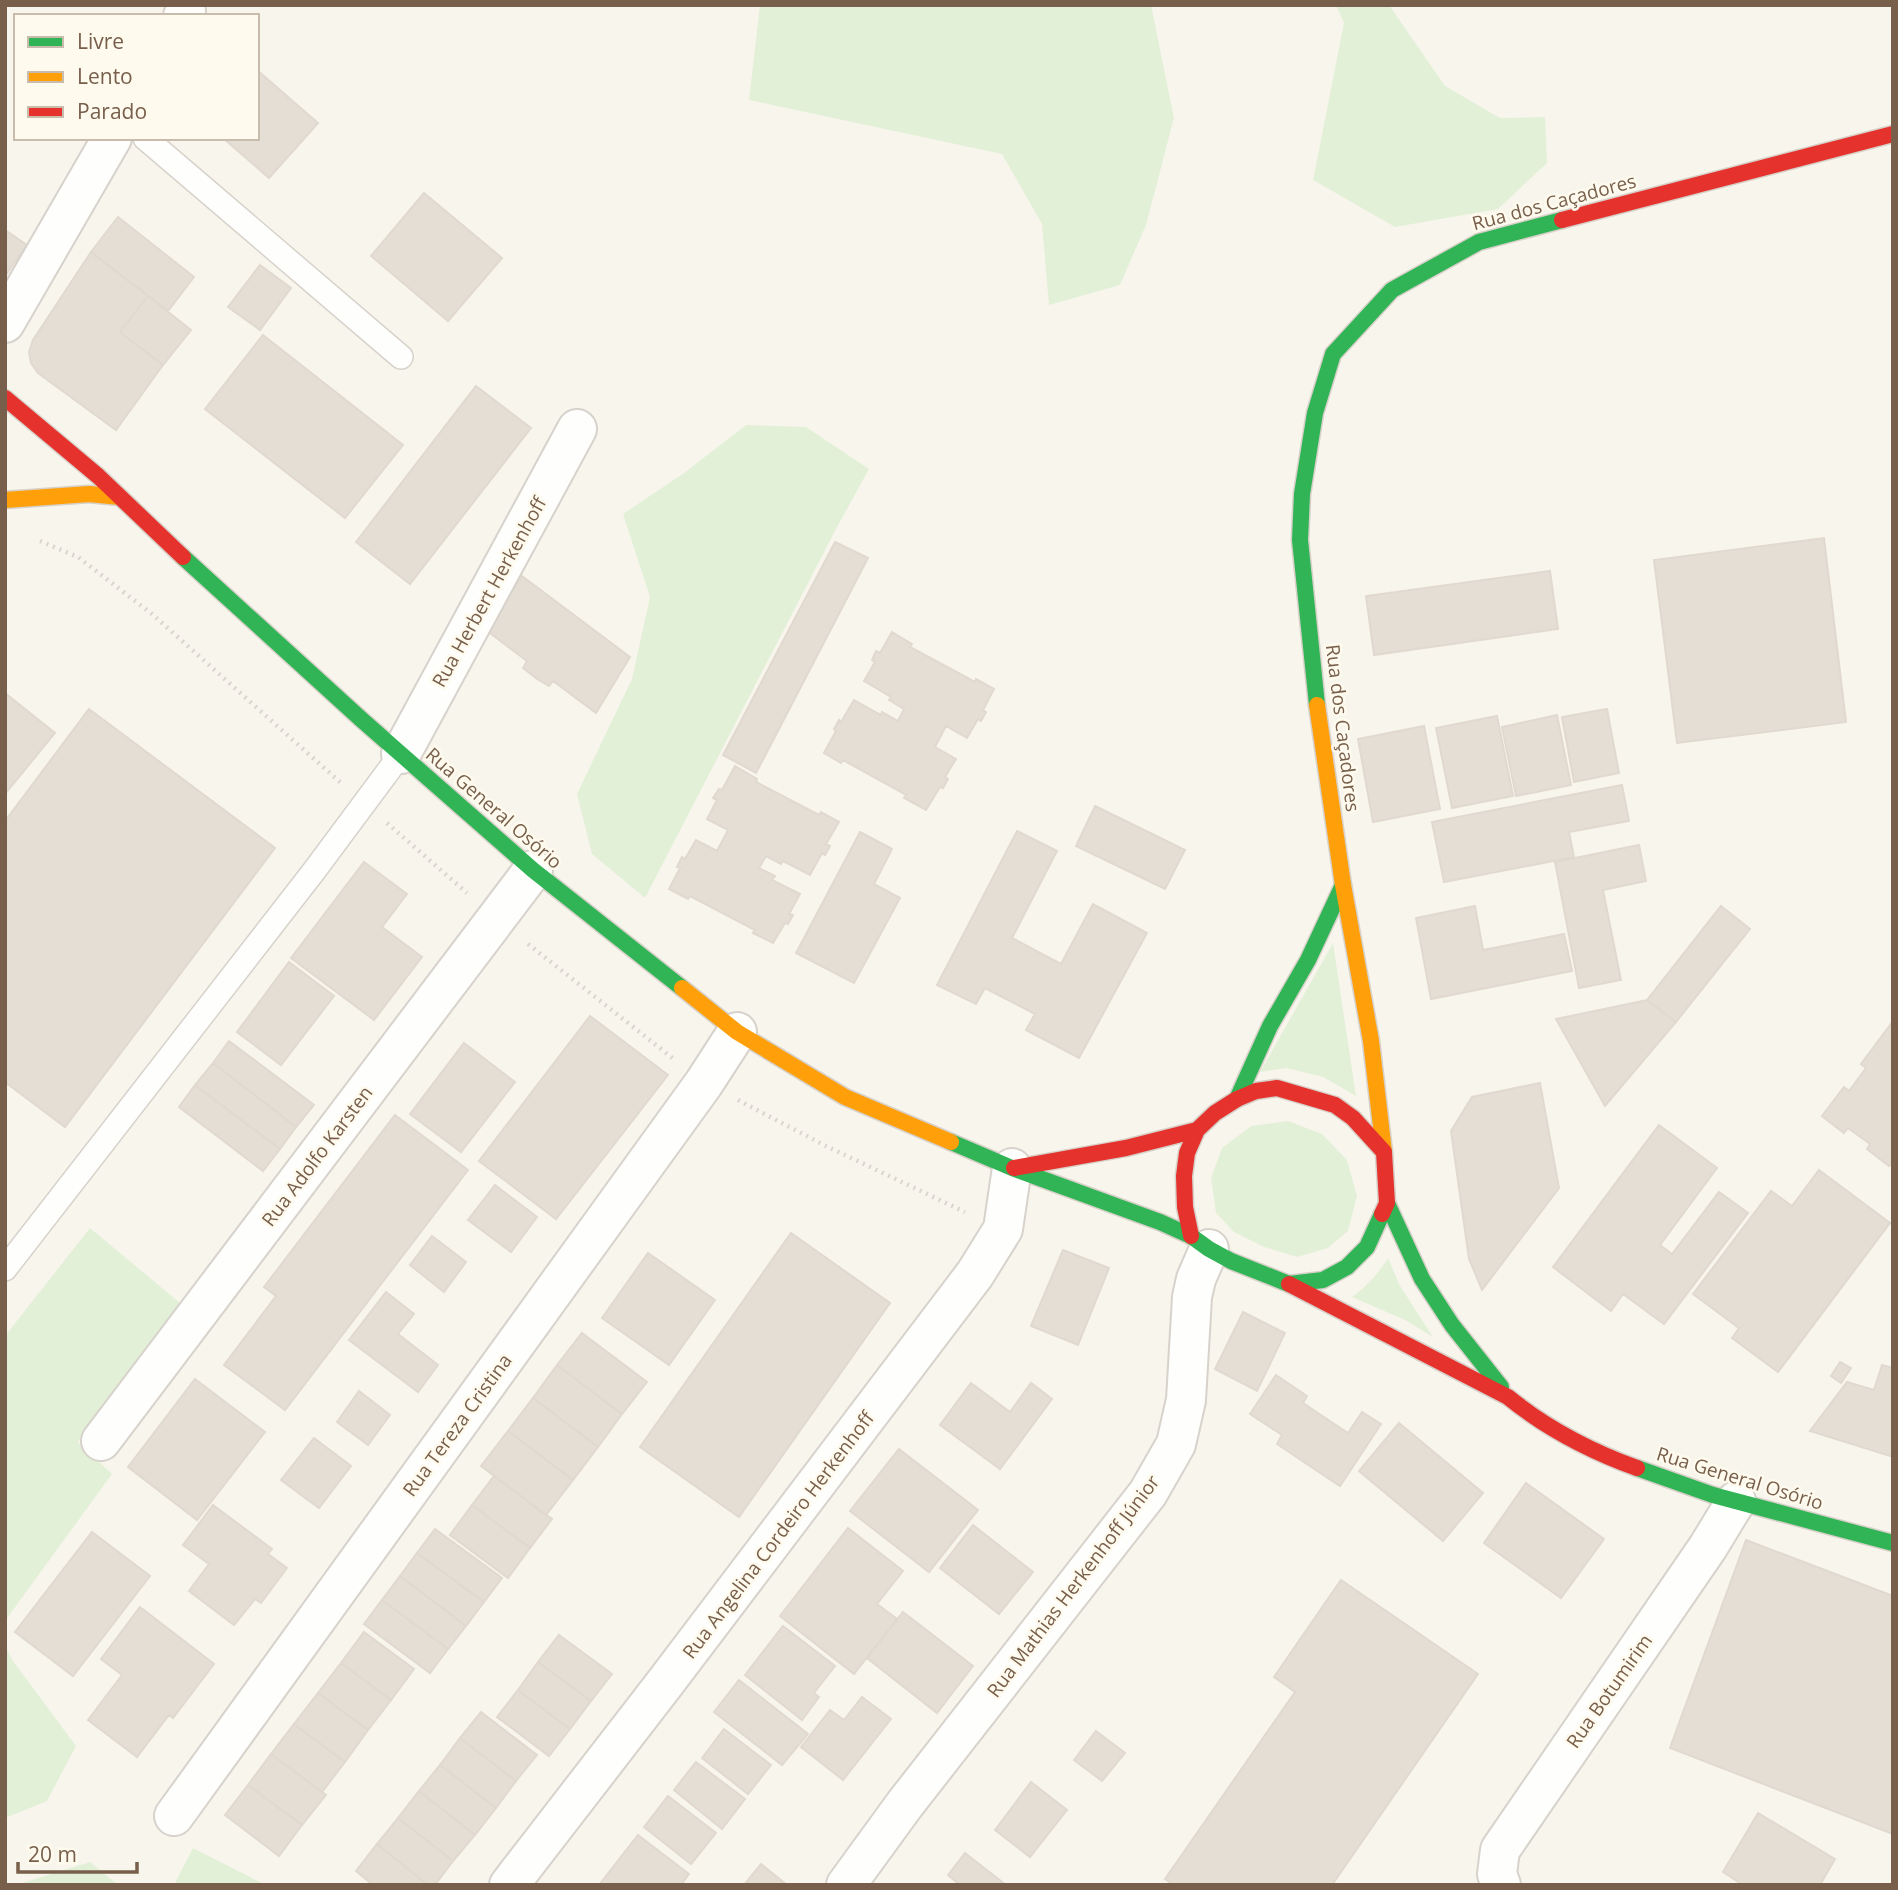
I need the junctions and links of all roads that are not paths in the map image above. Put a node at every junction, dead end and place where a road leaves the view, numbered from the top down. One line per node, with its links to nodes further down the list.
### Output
1 (1893, 134): 12 (main road, Rua dos Caçadores)
2 (111, 140): 4 (street)
3 (147, 140): 5 (lane)
4 (5, 323)
5 (401, 357)
6 (5, 398): 8 (main road, Rua General Osório)
7 (577, 429): 10 (street, Rua Herbert Herkenhoff)
8 (120, 497): 9 (main road); 10 (main road, Rua General Osório)
9 (5, 500)
10 (401, 754): 11 (main road, Rua General Osório); 20 (lane)
11 (533, 870): 13 (main road, Rua General Osório); 23 (street, Rua Adolfo Karsten)
12 (1343, 885): 14 (main road); 16 (main road, Rua dos Caçadores)
13 (737, 1032): 17 (main road, Rua General Osório); 26 (street, Rua Tereza Cristina)
14 (1237, 1099): 15 (main road); 16 (main road)
15 (1197, 1130): 17 (main road); 19 (main road)
16 (1384, 1152): 18 (main road)
17 (1012, 1168): 19 (main road, Rua General Osório); 27 (street, Rua Angelina Cordeiro Herkenhoff)
18 (1387, 1203): 21 (main road); 22 (main road, Rua General Osório)
19 (1200, 1242): 21 (main road); 28 (street, Rua Mathias Herkenhoff Júnior)
20 (5, 1269)
21 (1289, 1284): 22 (main road, Rua General Osório)
22 (1508, 1397): 24 (main road, Rua General Osório)
23 (101, 1441)
24 (1736, 1502): 25 (main road, Rua General Osório); 29 (street, Rua Botumirim)
25 (1893, 1543)
26 (174, 1816)
27 (509, 1885)
28 (846, 1885)
29 (1501, 1885)

